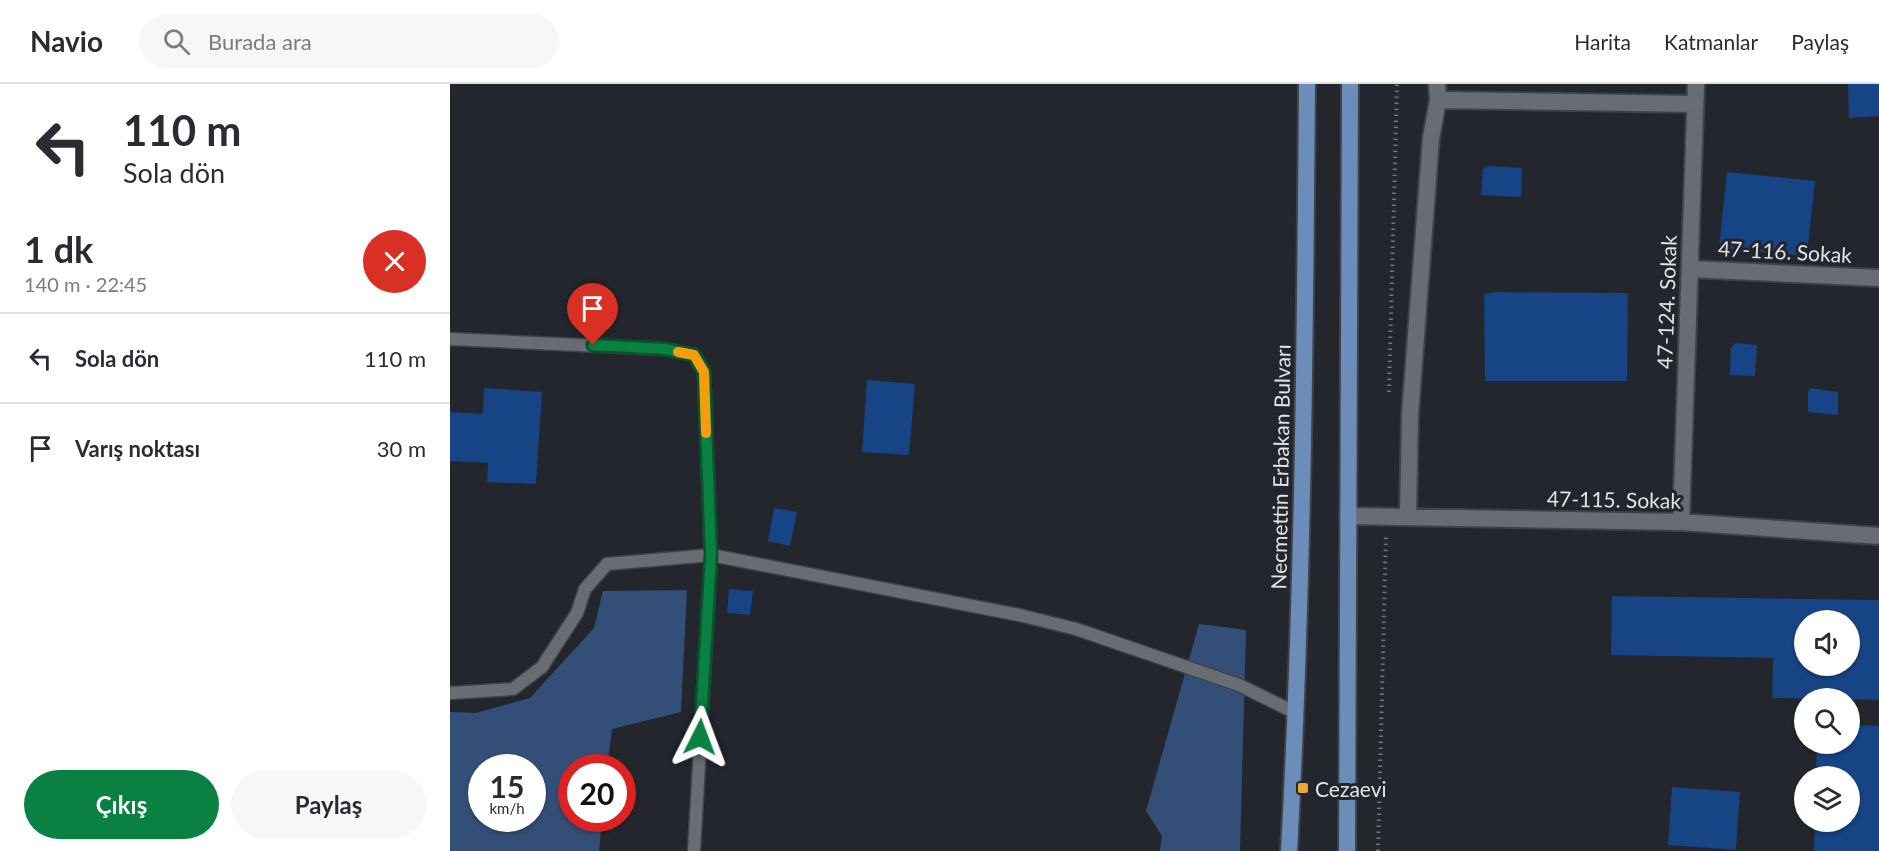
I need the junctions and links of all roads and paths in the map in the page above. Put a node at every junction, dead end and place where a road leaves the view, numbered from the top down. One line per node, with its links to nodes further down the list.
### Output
1 (1307, 84): 15 (main road, Necmettin Erbakan Bulvarı)
2 (1350, 84): 9 (main road)
3 (1696, 84): 5 (street, 47-124. Sokak)
4 (1437, 92): 5 (street); 10 (street)
5 (1695, 104): 6 (street, 47-124. Sokak)
6 (1690, 269): 7 (street, 47-116. Sokak); 11 (street, 47-124. Sokak)
7 (1879, 278)
8 (450, 339): 13 (lane)
9 (1348, 516): 10 (street, 47-115. Sokak); 18 (main road)
10 (1408, 517): 11 (street, 47-115. Sokak)
11 (1681, 522): 12 (street, 47-115. Sokak)
12 (1879, 536)
13 (711, 555): 14 (lane); 15 (lane); 16 (lane)
14 (450, 693)
15 (1296, 713): 17 (main road, Necmettin Erbakan Bulvarı)
16 (694, 851)
17 (1289, 851)
18 (1347, 851)

